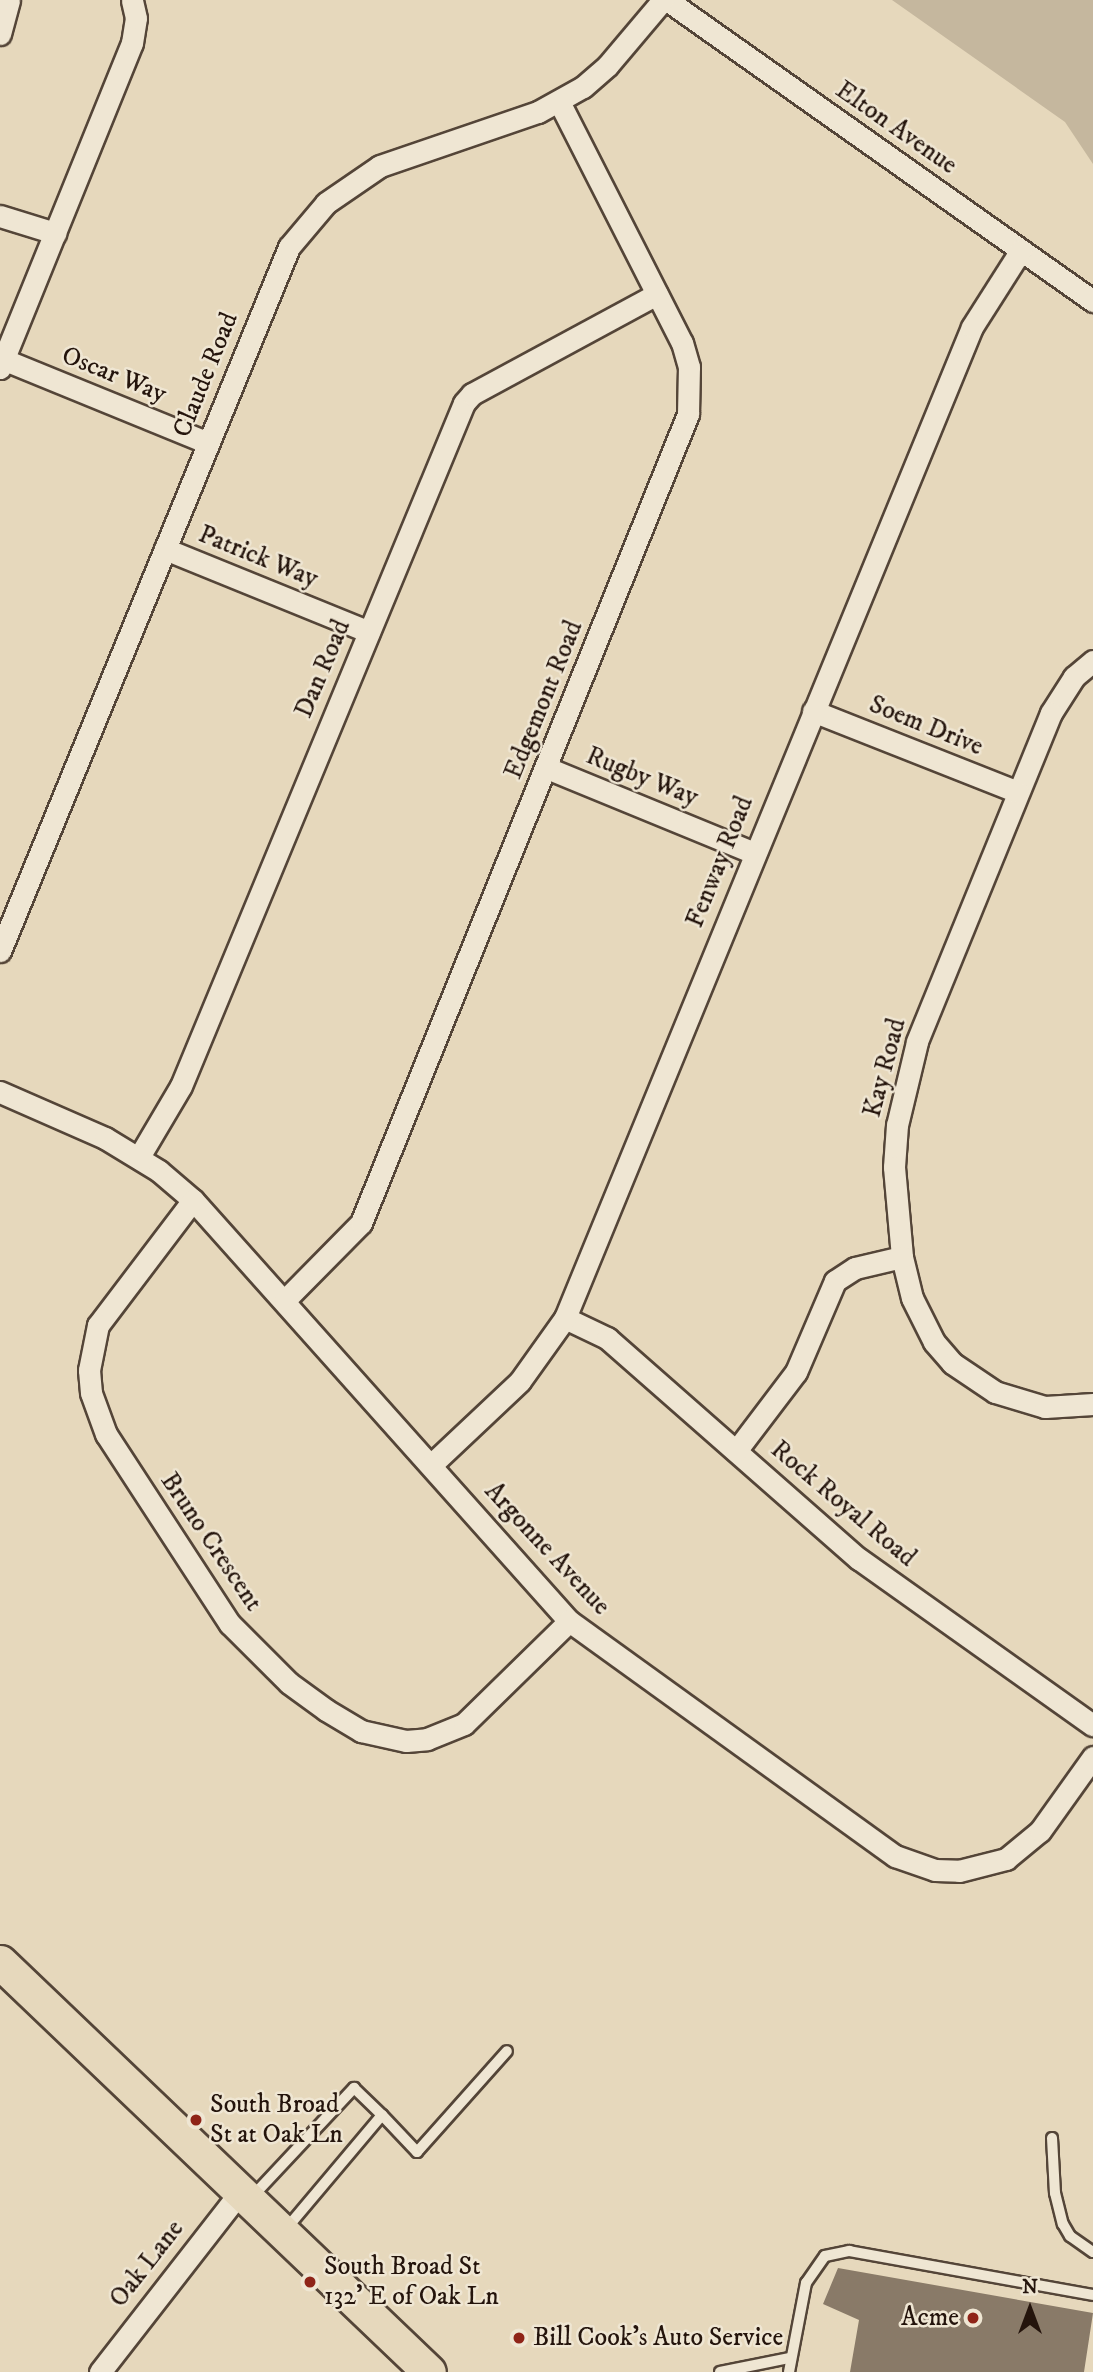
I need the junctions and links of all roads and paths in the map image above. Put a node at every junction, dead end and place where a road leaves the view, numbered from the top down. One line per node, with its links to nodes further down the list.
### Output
1 (134, 0): 7 (street)
2 (665, 0): 5 (street, Claude Road); 8 (street, Elton Avenue)
3 (5, 4): 4 (street)
4 (0, 34)
5 (559, 102): 9 (street, Edgemont Road); 12 (street, Claude Road)
6 (0, 216): 7 (street)
7 (55, 233): 11 (street)
8 (1021, 250): 10 (street, Elton Avenue); 16 (street, Fenway Road)
9 (657, 294): 14 (street, Dan Road); 17 (street, Edgemont Road)
10 (1093, 301)
11 (1, 362): 12 (street, Oscar Way)
12 (208, 443): 13 (street, Claude Road)
13 (165, 549): 14 (street, Patrick Way); 20 (street, Claude Road)
14 (369, 632): 22 (street, Dan Road)
15 (1093, 661): 18 (street, Kay Road)
16 (813, 711): 18 (street, Soem Drive); 19 (street, Fenway Road)
17 (547, 768): 19 (street, Rugby Way); 25 (street, Edgemont Road)
18 (1018, 792): 24 (street, Kay Road)
19 (754, 853): 26 (street, Fenway Road)
20 (0, 951)
21 (0, 1092): 22 (street, Argonne Avenue)
22 (139, 1157): 23 (street, Argonne Avenue)
23 (193, 1200): 25 (street, Argonne Avenue); 30 (street, Bruno Crescent)
24 (902, 1257): 27 (street, Kay Road); 28 (street)
25 (285, 1300): 29 (street, Argonne Avenue)
26 (565, 1318): 28 (street, Rock Royal Road); 29 (street, Fenway Road)
27 (1093, 1404)
28 (736, 1451): 31 (street, Rock Royal Road)
29 (431, 1465): 30 (street, Argonne Avenue)
30 (569, 1621): 32 (street, Argonne Avenue)
31 (1093, 1724)
32 (1093, 1757)
33 (0, 1962): 37 (main road)
34 (507, 2051): 35 (lane)
35 (382, 2115): 37 (lane); 38 (lane)
36 (1052, 2138): 39 (lane)
37 (244, 2196): 38 (main road); 43 (street, Oak Lane)
38 (283, 2232): 42 (main road)
39 (1093, 2252)
40 (1093, 2295): 41 (lane)
41 (789, 2358): 44 (lane); 45 (lane)
42 (417, 2368)
43 (100, 2372)
44 (720, 2372)
45 (789, 2372)

